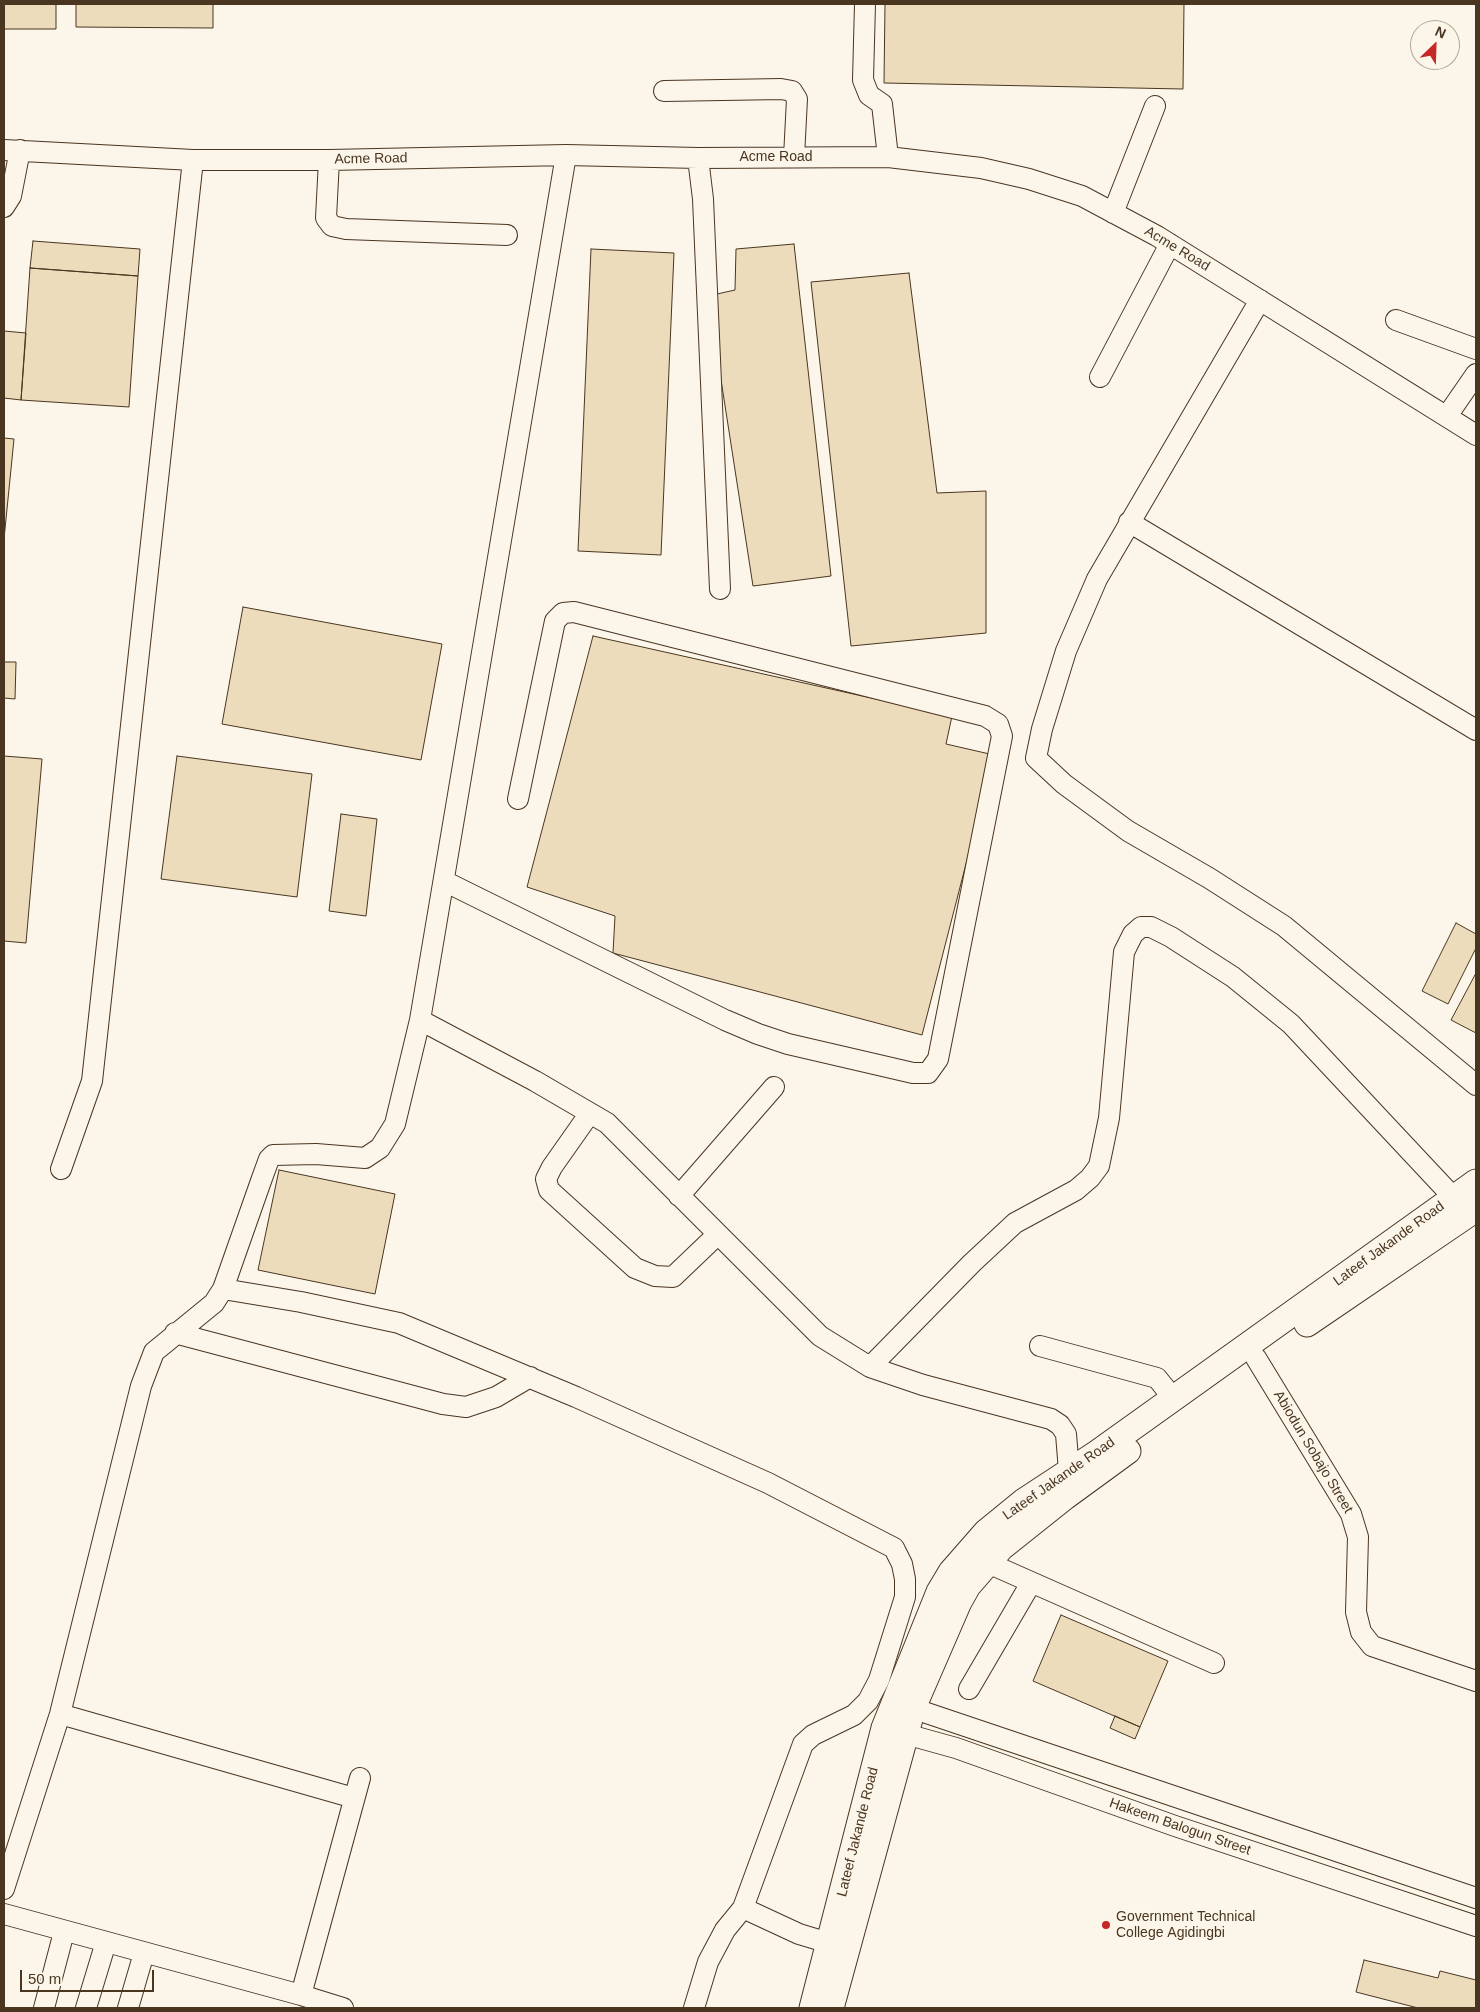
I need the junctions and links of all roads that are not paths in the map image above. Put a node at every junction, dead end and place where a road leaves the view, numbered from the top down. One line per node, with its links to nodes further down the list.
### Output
1 (865, 4): 7 (street)
2 (664, 90): 6 (street)
3 (1155, 106): 12 (street)
4 (12, 150): 9 (street, Acme Road); 11 (street)
5 (566, 155): 8 (street, Acme Road); 10 (street, Acme Road); 26 (street)
6 (794, 157): 7 (street, Acme Road); 8 (street, Acme Road)
7 (888, 157): 12 (street, Acme Road)
8 (698, 158): 23 (street)
9 (192, 160): 10 (street, Acme Road); 31 (street)
10 (329, 160): 13 (street)
11 (4, 207)
12 (1113, 213): 14 (street, Acme Road)
13 (507, 235)
14 (1170, 244): 15 (street, Acme Road); 19 (street)
15 (1260, 300): 20 (street, Acme Road); 22 (street)
16 (1396, 320): 17 (street)
17 (1476, 349)
18 (1476, 374): 20 (street)
19 (1100, 377)
20 (1447, 416): 21 (street, Acme Road)
21 (1476, 435)
22 (1129, 522): 24 (street); 28 (street)
23 (720, 589)
24 (1476, 730)
25 (518, 799): 26 (street)
26 (444, 881): 27 (street)
27 (420, 1020): 30 (street); 37 (street)
28 (1476, 1085)
29 (774, 1087): 33 (street)
30 (590, 1113): 33 (street); 36 (street)
31 (61, 1170)
32 (1476, 1182): 34 (main road, Lateef Jakande Road)
33 (679, 1196): 36 (street)
34 (1454, 1198): 41 (street); 43 (main road, Lateef Jakande Road)
35 (1476, 1208): 40 (main road, Lateef Jakande Road)
36 (717, 1235): 41 (street)
37 (223, 1289): 38 (street); 42 (street)
38 (175, 1333): 42 (street); 51 (street)
39 (1040, 1346): 43 (street)
40 (1256, 1358): 45 (main road, Lateef Jakande Road); 48 (street, Abiodun Sobajo Street)
41 (870, 1367): 44 (street)
42 (530, 1377): 59 (street)
43 (1174, 1398): 44 (main road, Lateef Jakande Road)
44 (1068, 1471): 50 (main road, Lateef Jakande Road)
45 (988, 1563): 46 (street); 50 (main road, Lateef Jakande Road)
46 (1031, 1583): 47 (street); 49 (street)
47 (1214, 1663)
48 (1476, 1681)
49 (969, 1689)
50 (903, 1705): 52 (main road, Lateef Jakande Road); 55 (street, Hakeem Balogun Street)
51 (60, 1714): 54 (street); 57 (street)
52 (895, 1731): 56 (street, Hakeem Balogun Street); 64 (main road, Lateef Jakande Road); 73 (main road, Lateef Jakande Road)
53 (360, 1778): 54 (street)
54 (354, 1798): 66 (street)
55 (1185, 1800): 56 (street); 58 (street, Hakeem Balogun Street)
56 (1175, 1826): 61 (street, Hakeem Balogun Street)
57 (4, 1889)
58 (1476, 1898)
59 (743, 1908): 64 (street); 71 (street)
60 (4, 1914): 62 (street)
61 (1476, 1926)
62 (64, 1932): 63 (street); 67 (street)
63 (106, 1942): 65 (street); 68 (street)
64 (829, 1943): 72 (main road, Lateef Jakande Road)
65 (144, 1953): 66 (street); 69 (street)
66 (301, 1995): 70 (street)
67 (44, 2008)
68 (86, 2008)
69 (128, 2008)
70 (343, 2008)
71 (694, 2008)
72 (812, 2008)
73 (831, 2008)

